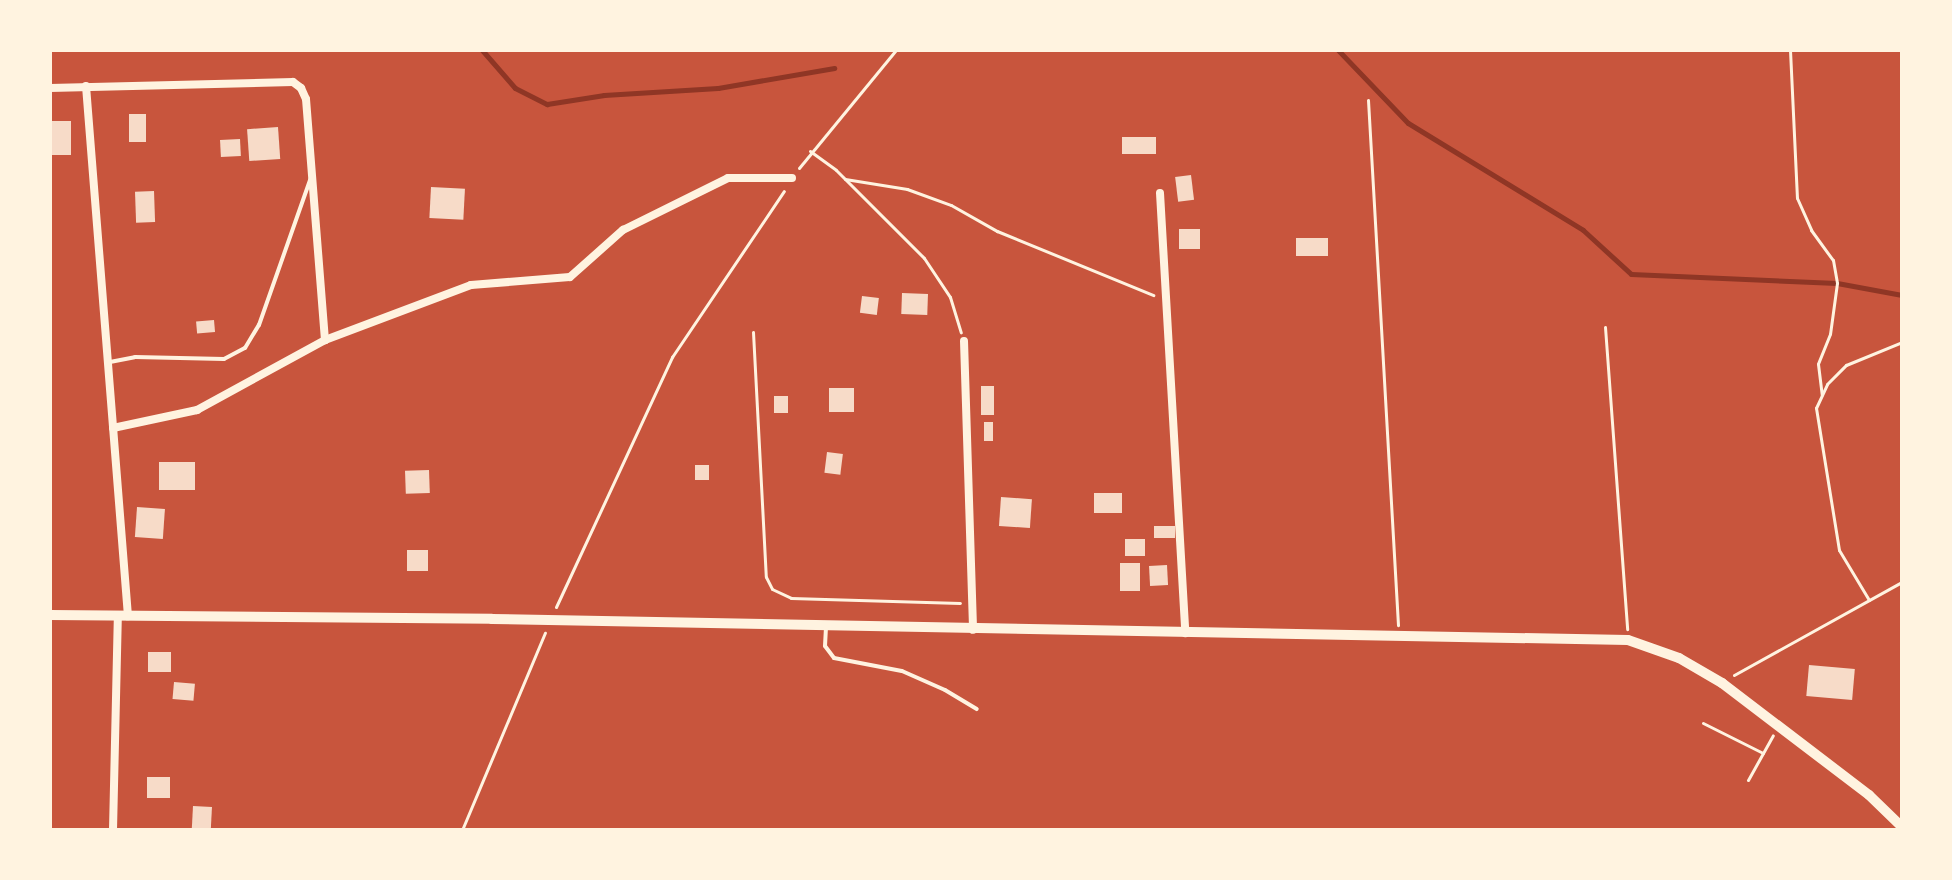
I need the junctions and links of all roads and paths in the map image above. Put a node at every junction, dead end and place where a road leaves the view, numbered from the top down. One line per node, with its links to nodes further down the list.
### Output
1 (896, 50): 6 (path)
2 (1790, 50): 18 (path)
3 (86, 86): 4 (street); 7 (street); 17 (street)
4 (50, 88)
5 (1368, 100): 30 (path)
6 (810, 151): 8 (path); 9 (path)
7 (312, 174): 14 (street); 17 (lane)
8 (792, 178): 14 (street); 23 (path)
9 (845, 179): 11 (path); 15 (path)
10 (1160, 193): 11 (street)
11 (1166, 302): 28 (street)
12 (1605, 327): 31 (path)
13 (753, 332): 22 (path)
14 (325, 340): 19 (street)
15 (964, 341): 22 (street)
16 (1902, 342): 18 (path)
17 (108, 362): 19 (street)
18 (1822, 395): 21 (path)
19 (113, 428): 25 (street)
20 (1902, 582): 21 (path)
21 (1869, 600): 32 (path)
22 (972, 604): 27 (street)
23 (556, 607)
24 (50, 615): 25 (street)
25 (123, 616): 26 (street); 39 (street)
26 (826, 627): 27 (street); 33 (lane)
27 (973, 630): 28 (street)
28 (1185, 633): 30 (street)
29 (545, 635): 40 (path)
30 (1398, 637): 31 (street)
31 (1628, 640): 32 (street)
32 (1722, 683): 35 (street)
33 (977, 709)
34 (1703, 723): 36 (path)
35 (1779, 725): 36 (path); 38 (street)
36 (1763, 753): 37 (path)
37 (1748, 780)
38 (1902, 827)
39 (113, 830)
40 (462, 830)

